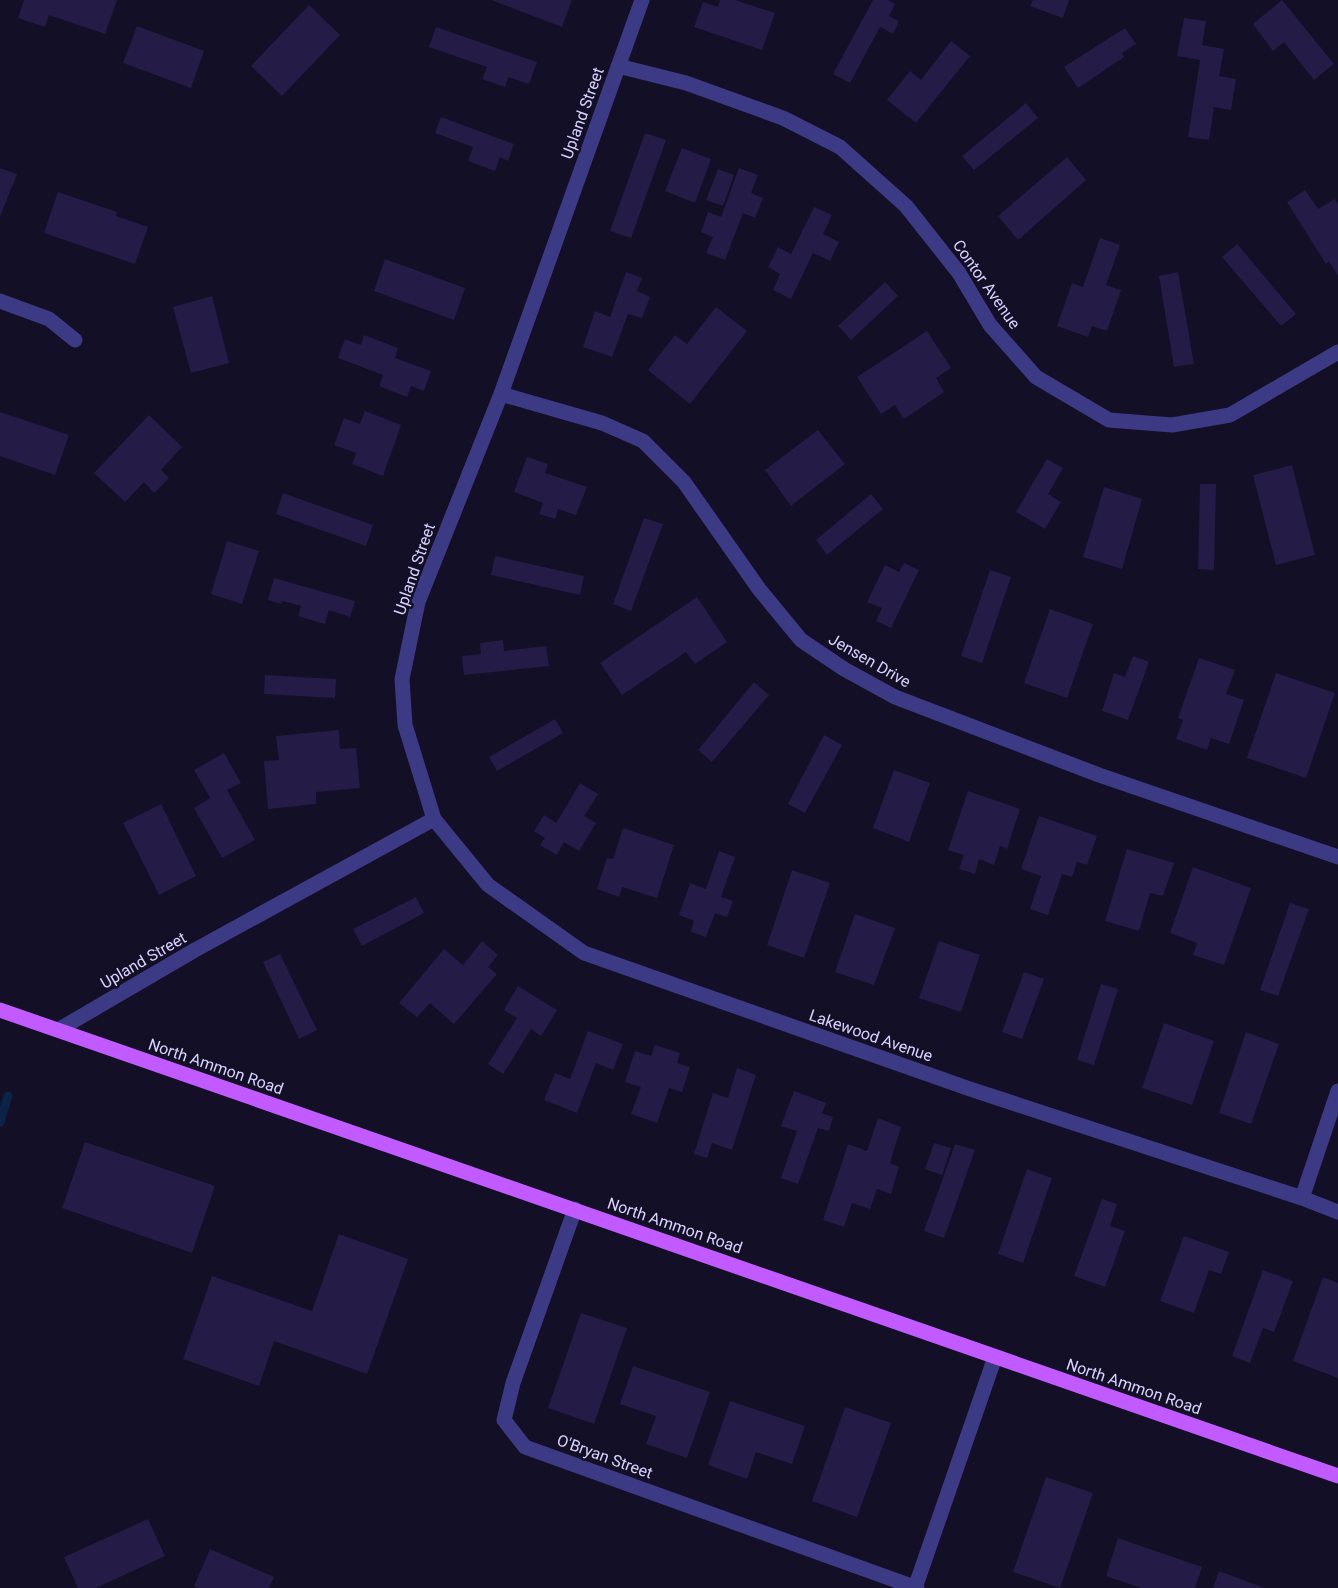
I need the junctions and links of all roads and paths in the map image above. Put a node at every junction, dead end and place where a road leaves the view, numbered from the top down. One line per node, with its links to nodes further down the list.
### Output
1 (642, 0): 2 (street, Upland Street)
2 (618, 66): 5 (street, Contor Avenue); 6 (street, Upland Street)
3 (0, 301): 4 (street)
4 (75, 340)
5 (1338, 352)
6 (501, 394): 7 (street, Upland Street); 8 (street, Jensen Drive)
7 (434, 819): 10 (street, Upland Street); 12 (street, Lakewood Avenue)
8 (1338, 857)
9 (0, 1010): 10 (main road, North Ammon Road)
10 (58, 1030): 13 (main road, North Ammon Road)
11 (1338, 1091): 12 (street)
12 (1302, 1198): 14 (street, Lakewood Avenue)
13 (575, 1209): 15 (main road, North Ammon Road); 17 (street, O'Bryan Street)
14 (1338, 1212)
15 (995, 1357): 16 (main road, North Ammon Road); 17 (street, O'Bryan Street)
16 (1338, 1476)
17 (915, 1588)

